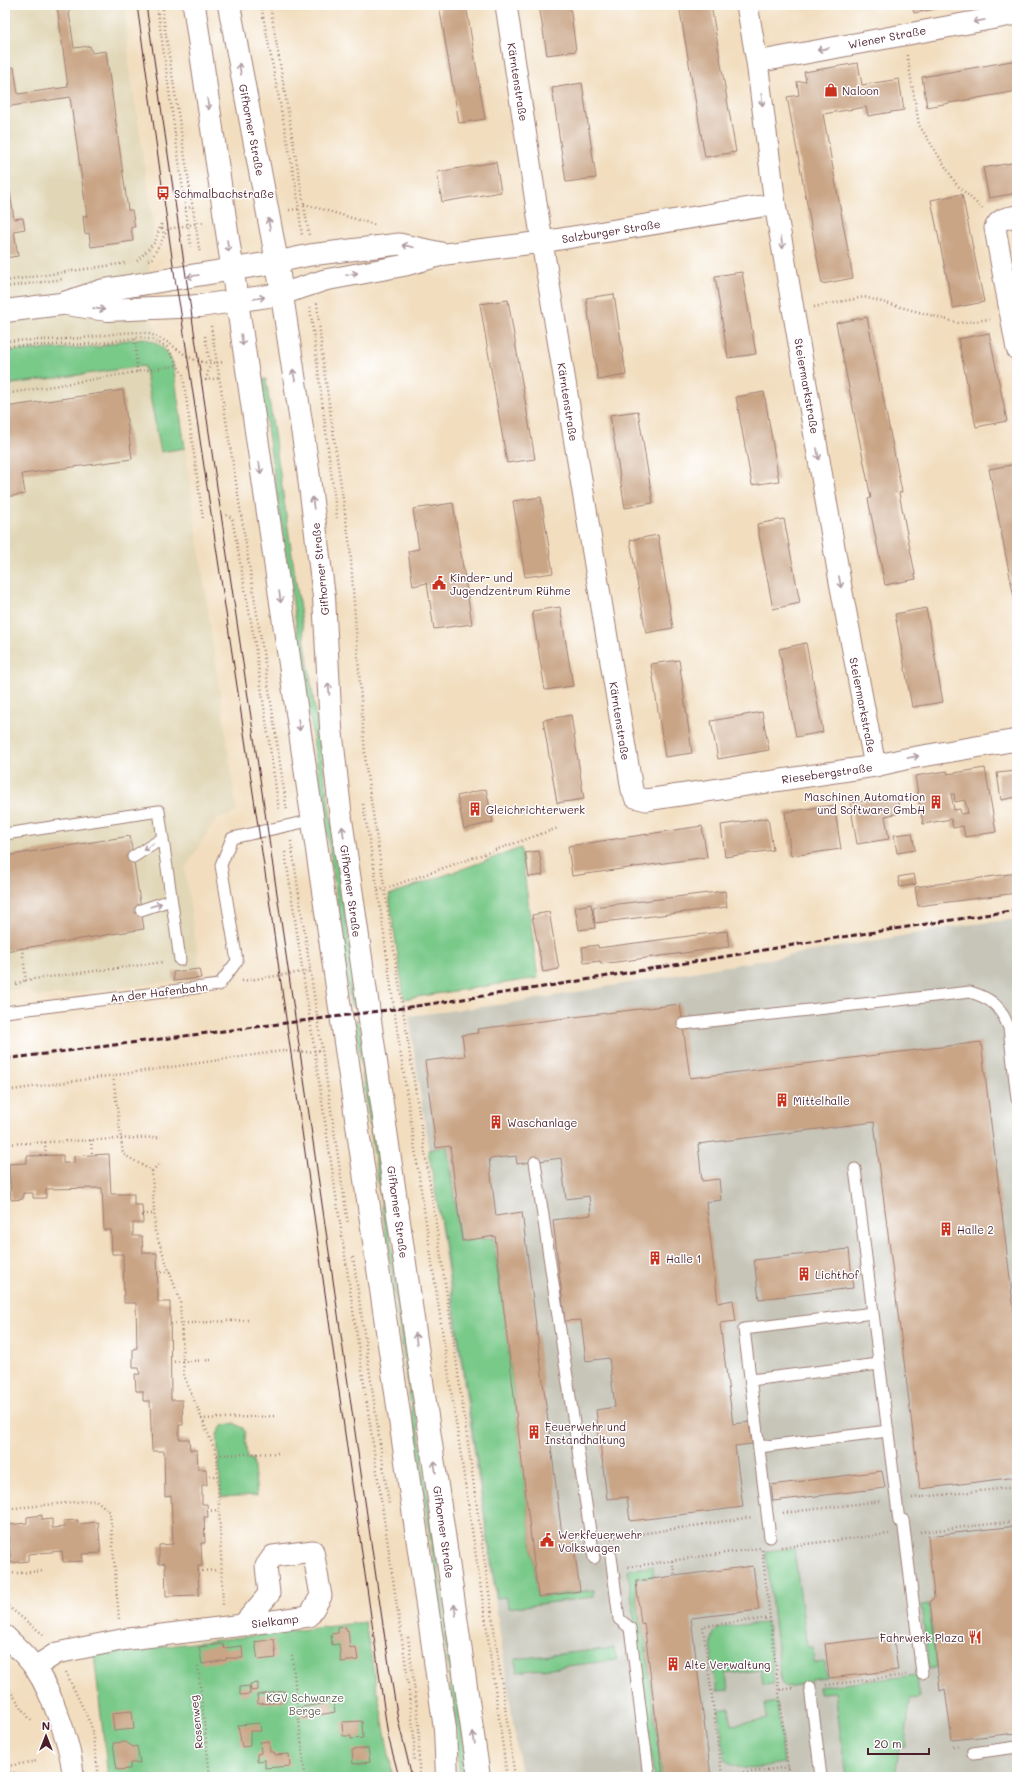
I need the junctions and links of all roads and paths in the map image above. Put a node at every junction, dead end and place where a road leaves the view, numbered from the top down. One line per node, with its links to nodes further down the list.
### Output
1 (157, 5): 16 (path)
2 (163, 5): 15 (path)
3 (194, 5): 25 (main road, one-way to 25)
4 (229, 5): 24 (main road, Gifhorner Straße, one-way to 4)
5 (261, 5): 13 (path)
6 (270, 5): 12 (path)
7 (506, 5): 20 (street, Kärntenstraße)
8 (747, 5): 11 (street, Steiermarkstraße)
9 (1017, 14): 10 (street, Wiener Straße, one-way to 10)
10 (904, 34): 11 (street, Wiener Straße, one-way to 11); 17 (path)
11 (757, 62): 14 (street, Steiermarkstraße, one-way to 14)
12 (303, 191): 13 (path); 19 (path)
13 (297, 192): 23 (path)
14 (775, 204): 20 (street, Salzburger Straße); 31 (street, Steiermarkstraße, one-way to 31)
15 (193, 207): 16 (path); 18 (path)
16 (185, 208): 18 (path)
17 (1008, 219): 33 (street)
18 (188, 225): 21 (path); 26 (path)
19 (309, 236)
20 (542, 242): 22 (street, Salzburger Straße); 52 (street, Kärntenstraße)
21 (191, 248)
22 (446, 254): 23 (street, Salzburger Straße, one-way to 23); 27 (street, Salzburger Straße, one-way to 22)
23 (304, 256): 24 (street, Salzburger Straße)
24 (277, 262): 25 (main road); 28 (main road, Gifhorner Straße)
25 (232, 269): 29 (main road); 30 (main road, one-way to 30)
26 (5, 281)
27 (312, 293): 28 (street, Salzburger Straße); 38 (path); 41 (path)
28 (282, 294): 29 (main road, one-way to 28); 164 (main road, Gifhorner Straße, one-way to 28)
29 (237, 301): 30 (main road, one-way to 29); 54 (main road, one-way to 54)
30 (61, 304): 32 (main road)
31 (794, 310): 33 (path); 51 (street, Steiermarkstraße, one-way to 51)
32 (5, 311)
33 (1011, 316): 39 (street)
34 (206, 336): 43 (path)
35 (135, 339): 45 (path)
36 (5, 341): 43 (path)
37 (5, 346): 49 (path)
38 (315, 348)
39 (1017, 349)
40 (317, 362): 41 (path)
41 (323, 362): 61 (path)
42 (218, 363): 46 (path)
43 (210, 364): 46 (path)
44 (178, 365): 45 (path)
45 (137, 373): 47 (path)
46 (220, 378): 55 (path)
47 (5, 394)
48 (226, 515): 53 (path)
49 (203, 520)
50 (1017, 740): 51 (street, Riesebergstraße, one-way to 50)
51 (875, 766): 52 (street, Riesebergstraße)
52 (636, 797)
53 (278, 810)
54 (313, 820): 55 (lane, An der Hafenbahn); 163 (main road)
55 (289, 826): 66 (path); 70 (lane, An der Hafenbahn)
56 (558, 828): 61 (path)
57 (5, 834): 58 (lane)
58 (163, 838): 60 (lane, one-way to 60); 62 (lane)
59 (285, 852): 67 (path)
60 (133, 856)
61 (385, 888): 165 (path); 166 (path)
62 (172, 900): 63 (lane, one-way to 62); 65 (lane)
63 (141, 910)
64 (22, 948): 68 (path)
65 (180, 960): 68 (path)
66 (310, 971): 67 (path); 73 (path)
67 (303, 972): 70 (path); 74 (path)
68 (26, 980): 69 (path)
69 (16, 984)
70 (219, 984): 71 (lane, An der Hafenbahn)
71 (5, 1012)
72 (683, 1024): 77 (lane)
73 (322, 1050): 74 (path); 91 (path)
74 (316, 1051): 75 (path); 153 (path)
75 (113, 1076): 76 (path); 79 (path)
76 (5, 1091)
77 (1017, 1099)
78 (161, 1137): 79 (path)
79 (121, 1139): 80 (path); 88 (path)
80 (91, 1140): 81 (path); 83 (path)
81 (45, 1142): 82 (path); 84 (path)
82 (5, 1144)
83 (92, 1155)
84 (46, 1156)
85 (535, 1162): 121 (lane)
86 (162, 1165): 88 (path)
87 (855, 1169): 95 (lane)
88 (152, 1171): 90 (path)
89 (143, 1214): 90 (path)
90 (154, 1214): 94 (path)
91 (348, 1226)
92 (352, 1249): 117 (path)
93 (157, 1272): 94 (path)
94 (170, 1272): 98 (path)
95 (873, 1313): 102 (lane); 103 (lane)
96 (248, 1320): 98 (path)
97 (171, 1324): 98 (path)
98 (182, 1324): 100 (path)
99 (211, 1360): 100 (path)
100 (183, 1361): 101 (path); 105 (path)
101 (170, 1362)
102 (879, 1364): 103 (lane); 106 (lane)
103 (750, 1380): 107 (lane)
104 (274, 1416): 105 (path)
105 (201, 1419): 109 (path)
106 (888, 1430): 107 (lane); 113 (lane)
107 (759, 1447): 118 (lane)
108 (278, 1453): 109 (path)
109 (217, 1455): 111 (path)
110 (206, 1476): 111 (path)
111 (217, 1476): 116 (path)
112 (1017, 1487): 113 (path)
113 (896, 1499): 118 (path); 120 (lane)
114 (5, 1509): 139 (path)
115 (207, 1510): 116 (path)
116 (219, 1510): 128 (path)
117 (390, 1510)
118 (768, 1515): 121 (path); 122 (lane)
119 (1017, 1520): 120 (path)
120 (905, 1533): 122 (path); 144 (lane)
121 (591, 1541): 125 (lane)
122 (768, 1544): 123 (path); 123 (path)
123 (761, 1548): 126 (path); 134 (path)
124 (612, 1556): 127 (lane)
125 (594, 1558)
126 (672, 1561): 127 (path); 132 (path)
127 (613, 1569): 167 (lane)
128 (221, 1570): 129 (path); 135 (path)
129 (198, 1571)
130 (43, 1572): 131 (path)
131 (5, 1574)
132 (675, 1576)
133 (5, 1604): 138 (path)
134 (770, 1618): 147 (path); 156 (path)
135 (233, 1626): 139 (street)
136 (408, 1632): 162 (path)
137 (5, 1636): 142 (street)
138 (48, 1638)
139 (121, 1640): 142 (street)
140 (292, 1655): 161 (path)
141 (198, 1666): 160 (path, Rosenweg)
142 (34, 1668): 158 (street)
143 (65, 1671): 159 (path)
144 (922, 1673): 146 (path)
145 (5, 1684): 148 (path)
146 (810, 1686): 147 (path); 169 (lane)
147 (780, 1690): 156 (path)
148 (32, 1722)
149 (5, 1740): 155 (path)
150 (1017, 1747): 151 (lane)
151 (973, 1753)
152 (37, 1761): 155 (path)
153 (414, 1761)
154 (5, 1762): 155 (path)
155 (8, 1766): 157 (path)
156 (789, 1767): 168 (path)
157 (40, 1777)
158 (73, 1777)
159 (99, 1777)
160 (210, 1777)
161 (305, 1777)
162 (419, 1777)
163 (447, 1777)
164 (479, 1777)
165 (507, 1777)
166 (515, 1777)
167 (649, 1777)
168 (789, 1777)
169 (821, 1777)

